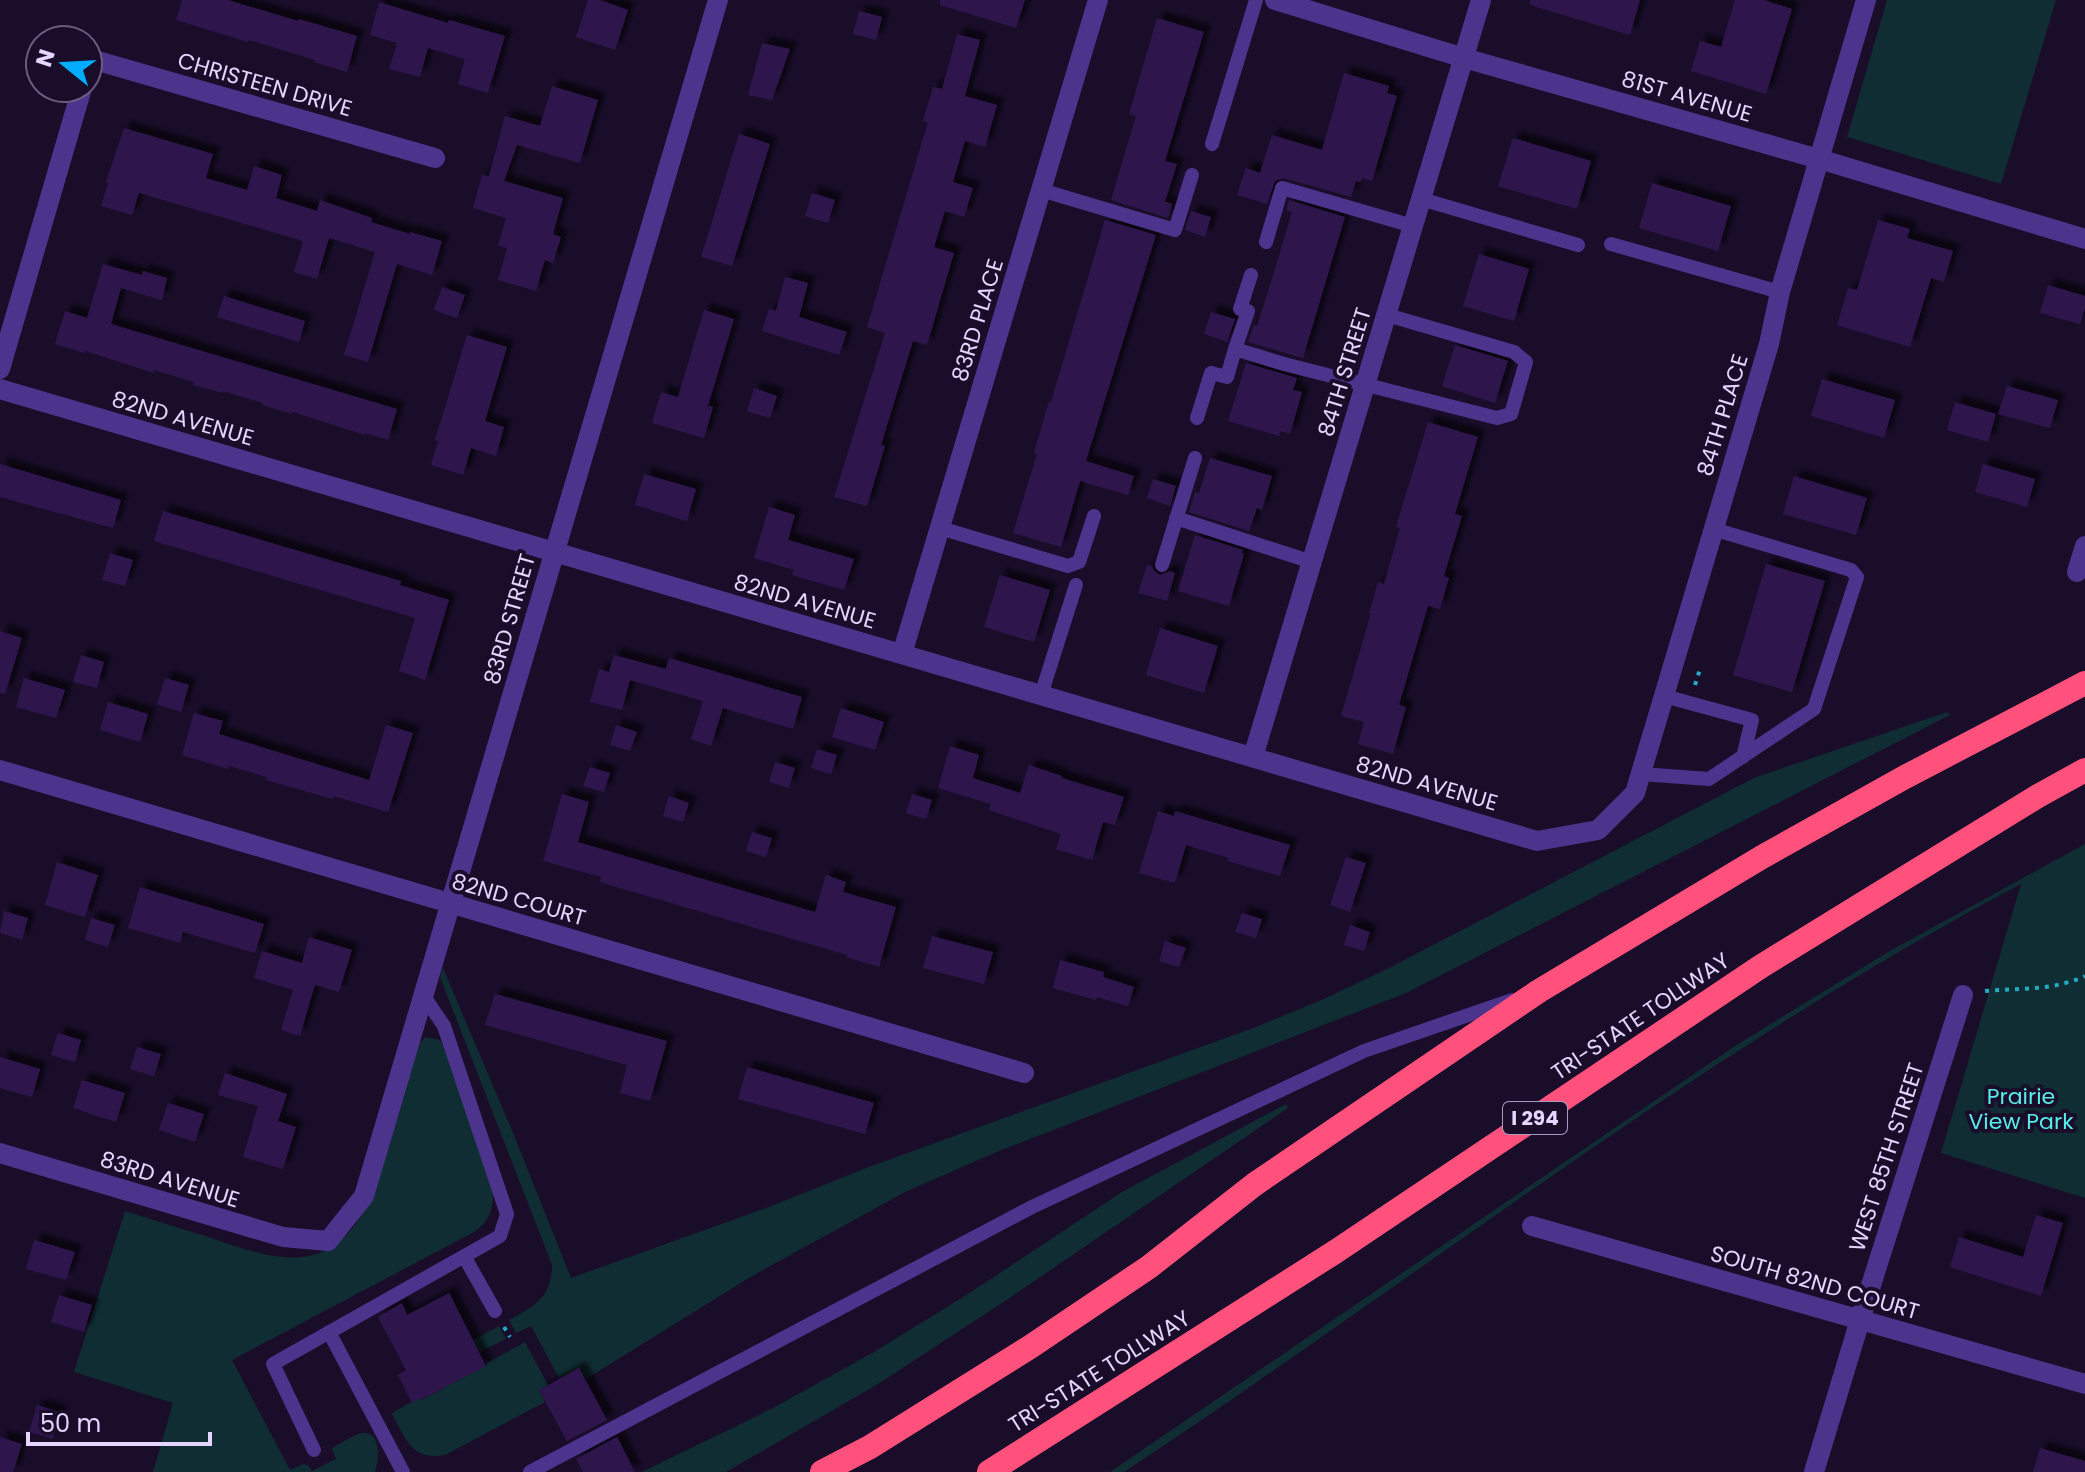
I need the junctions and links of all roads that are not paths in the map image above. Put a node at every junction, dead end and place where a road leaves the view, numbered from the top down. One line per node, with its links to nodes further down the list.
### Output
1 (718, 0): 35 (street, 83RD STREET)
2 (1098, 0): 14 (street, 83RD PLACE)
3 (1256, 0): 10 (lane)
4 (1275, 0): 7 (street, 81ST AVENUE)
5 (1481, 0): 7 (street, 84TH STREET)
6 (1866, 0): 12 (street, 84TH PLACE)
7 (1464, 58): 12 (street, 81ST AVENUE); 15 (street, 84TH STREET)
8 (104, 63): 11 (street, CHRISTEEN DRIVE)
9 (77, 104): 25 (street)
10 (1212, 144)
11 (435, 158)
12 (1819, 159): 17 (street, 81ST AVENUE); 22 (street, 84TH PLACE)
13 (1192, 175): 14 (lane)
14 (1041, 190): 32 (street, 83RD PLACE)
15 (1421, 199): 16 (street, 84TH STREET); 20 (lane)
16 (1413, 226): 18 (lane); 23 (street, 84TH STREET)
17 (2085, 239)
18 (1266, 242)
19 (1611, 244): 22 (lane)
20 (1578, 245)
21 (1251, 275): 24 (lane)
22 (1780, 292): 33 (street, 84TH PLACE)
23 (1387, 315): 26 (street, 84TH STREET); 26 (lane)
24 (1235, 349): 26 (lane); 28 (lane)
25 (0, 369)
26 (1366, 384): 36 (street, 84TH STREET)
27 (0, 389): 35 (street, 82ND AVENUE)
28 (1197, 418)
29 (1195, 458): 31 (lane)
30 (1094, 516): 32 (lane)
31 (1176, 518): 36 (lane); 37 (lane)
32 (940, 528): 40 (street, 83RD PLACE)
33 (1713, 529): 43 (street, 84TH PLACE); 45 (lane)
34 (2085, 546): 38 (street)
35 (554, 552): 40 (street, 82ND AVENUE); 50 (street, 83RD STREET)
36 (1312, 562): 44 (street, 84TH STREET)
37 (1162, 565)
38 (2077, 572)
39 (1076, 585): 42 (lane)
40 (902, 654): 42 (street, 82ND AVENUE)
41 (2085, 683): 51 (highway)
42 (1041, 695): 44 (street, 82ND AVENUE)
43 (1664, 696): 45 (lane); 48 (street, 84TH PLACE)
44 (1253, 757): 49 (street, 82ND AVENUE)
45 (1743, 757): 48 (lane)
46 (0, 770): 50 (street, 82ND COURT)
47 (2085, 770): 67 (highway, TRI-STATE TOLLWAY / I 294)
48 (1641, 774): 49 (street, 84TH PLACE)
49 (1598, 830)
50 (450, 903): 52 (street, 83RD STREET); 54 (street, 82ND COURT)
51 (1539, 991): 65 (lane); 66 (highway)
52 (423, 995): 57 (street, 83RD STREET); 58 (lane)
53 (1963, 995): 60 (street, WEST 85TH STREET)
54 (1024, 1073)
55 (0, 1153): 57 (street, 83RD AVENUE)
56 (1532, 1226): 60 (street, SOUTH 82ND COURT)
57 (328, 1241)
58 (464, 1256): 59 (lane); 61 (lane)
59 (495, 1311)
60 (1860, 1320): 62 (street, SOUTH 82ND COURT); 68 (street, WEST 85TH STREET)
61 (329, 1332): 63 (lane); 64 (lane)
62 (2085, 1384)
63 (314, 1450)
64 (403, 1472)
65 (530, 1472)
66 (822, 1472)
67 (989, 1472)
68 (1814, 1472)

